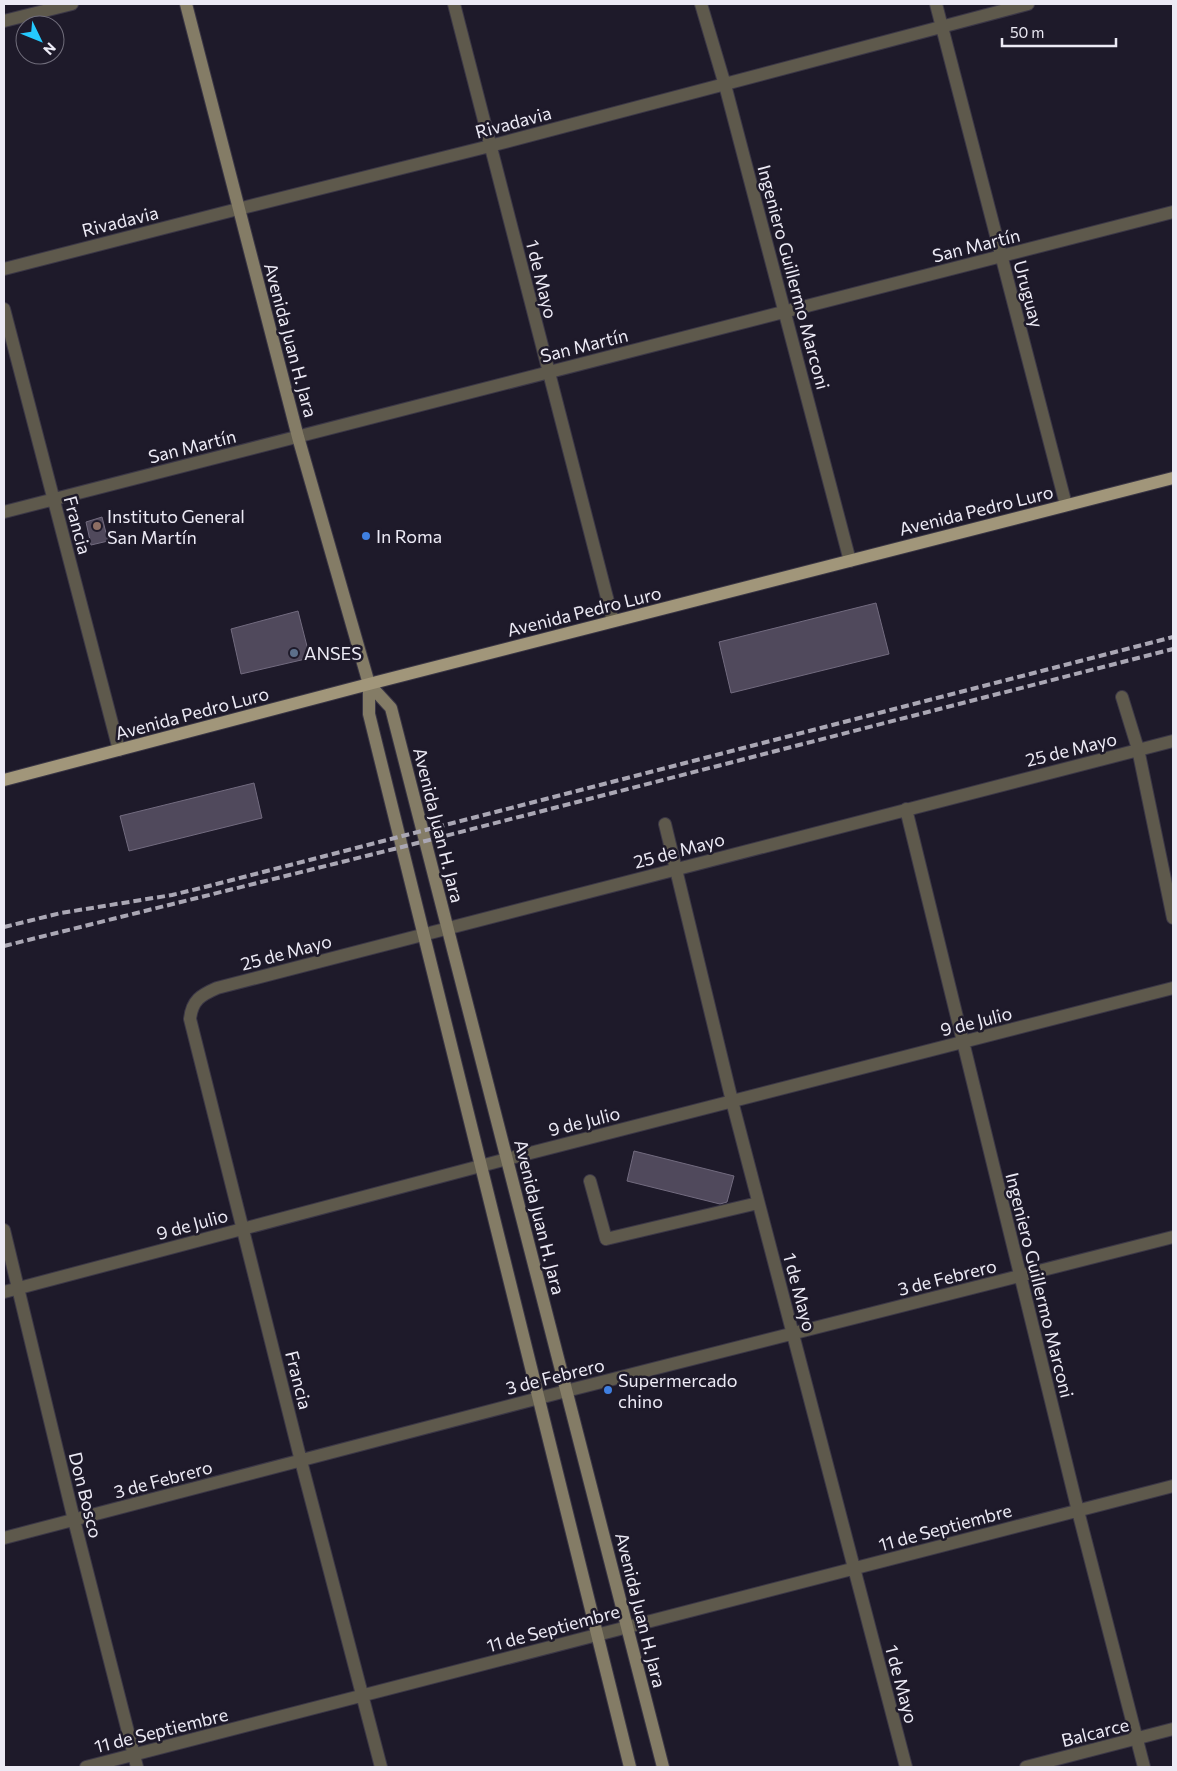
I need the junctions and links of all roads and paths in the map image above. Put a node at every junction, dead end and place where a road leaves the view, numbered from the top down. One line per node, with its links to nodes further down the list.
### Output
1 (72, 4): 7 (street)
2 (186, 4): 11 (main road, Avenida Juan H. Jara)
3 (454, 4): 10 (street, 1 de Mayo)
4 (701, 4): 9 (street, Ingeniero Guillermo Marconi)
5 (936, 4): 8 (street, Uruguay)
6 (1028, 4): 8 (street, Rivadavia)
7 (4, 21)
8 (942, 26): 9 (street, Rivadavia); 13 (street, Uruguay)
9 (725, 85): 10 (street, Rivadavia); 16 (street, Ingeniero Guillermo Marconi)
10 (490, 146): 11 (street, Rivadavia); 17 (street, 1 de Mayo)
11 (238, 208): 14 (street, Rivadavia); 18 (main road, Avenida Juan H. Jara)
12 (1173, 212): 13 (street, San Martín)
13 (1001, 256): 16 (street, San Martín); 21 (street, Uruguay)
14 (4, 269)
15 (4, 309): 20 (street, Francia)
16 (786, 312): 17 (street, San Martín); 23 (street, Ingeniero Guillermo Marconi)
17 (548, 372): 18 (street, San Martín); 24 (street, 1 de Mayo)
18 (298, 437): 20 (street, San Martín); 25 (main road, Avenida Juan H. Jara)
19 (1173, 478): 21 (main road, Avenida Pedro Luro)
20 (53, 499): 22 (street, San Martín); 28 (street, Francia)
21 (1066, 505): 23 (main road, Avenida Pedro Luro)
22 (4, 512)
23 (850, 560): 24 (main road, Avenida Pedro Luro)
24 (613, 621): 25 (main road, Avenida Pedro Luro)
25 (369, 684): 28 (main road, Avenida Pedro Luro); 35 (main road, Avenida Juan H. Jara); 36 (main road, Avenida Juan H. Jara)
26 (1122, 697): 29 (street)
27 (1173, 741): 29 (street, 25 de Mayo)
28 (119, 750): 30 (main road, Avenida Pedro Luro)
29 (1138, 750): 31 (street, 25 de Mayo); 34 (street)
30 (4, 780)
31 (906, 809): 33 (street, 25 de Mayo); 39 (street, Ingeniero Guillermo Marconi)
32 (665, 824): 33 (street, 1 de Mayo)
33 (676, 869): 35 (street, 25 de Mayo); 40 (street, 1 de Mayo)
34 (1173, 918)
35 (448, 929): 36 (street, 25 de Mayo); 41 (main road, Avenida Juan H. Jara)
36 (423, 934): 38 (street, 25 de Mayo); 42 (main road, Avenida Juan H. Jara)
37 (1173, 988): 39 (street, 9 de Julio)
38 (196, 1001): 45 (street, Francia)
39 (962, 1043): 40 (street, 9 de Julio); 48 (street, Ingeniero Guillermo Marconi)
40 (732, 1101): 41 (street, 9 de Julio); 44 (street, 1 de Mayo)
41 (507, 1159): 42 (street, 9 de Julio); 52 (main road, Avenida Juan H. Jara)
42 (481, 1166): 45 (street, 9 de Julio); 53 (main road, Avenida Juan H. Jara)
43 (590, 1181): 44 (street)
44 (758, 1203): 51 (street, 1 de Mayo)
45 (243, 1228): 49 (street, 9 de Julio); 54 (street, Francia)
46 (4, 1230): 49 (street, Don Bosco)
47 (1173, 1237): 48 (street, 3 de Febrero)
48 (1020, 1276): 51 (street, 3 de Febrero); 56 (street, Ingeniero Guillermo Marconi)
49 (18, 1288): 50 (street, 9 de Julio); 57 (street, Don Bosco)
50 (4, 1292)
51 (792, 1334): 52 (street, 3 de Febrero); 59 (street, 1 de Mayo)
52 (566, 1391): 53 (street, 3 de Febrero); 60 (main road, Avenida Juan H. Jara)
53 (538, 1398): 54 (street, 3 de Febrero); 61 (main road, Avenida Juan H. Jara)
54 (301, 1461): 57 (street, 3 de Febrero); 62 (street, Francia)
55 (1173, 1486): 56 (street, 11 de Septiembre)
56 (1078, 1511): 59 (street, 11 de Septiembre); 64 (street, Ingeniero Guillermo Marconi)
57 (74, 1520): 58 (street, 3 de Febrero); 65 (street, Don Bosco)
58 (4, 1538)
59 (853, 1569): 60 (street, 11 de Septiembre); 70 (street, 1 de Mayo)
60 (627, 1627): 61 (street, 11 de Septiembre); 69 (main road, Avenida Juan H. Jara)
61 (597, 1635): 62 (street, 11 de Septiembre); 68 (main road, Avenida Juan H. Jara)
62 (363, 1696): 65 (street, 11 de Septiembre); 67 (street, Francia)
63 (1173, 1729): 64 (street, Balcarce)
64 (1137, 1739): 71 (street, Balcarce); 72 (street, Ingeniero Guillermo Marconi)
65 (136, 1761): 66 (street, 11 de Septiembre)
66 (86, 1767)
67 (381, 1767)
68 (630, 1767)
69 (663, 1767)
70 (906, 1767)
71 (1026, 1767)
72 (1144, 1767)

